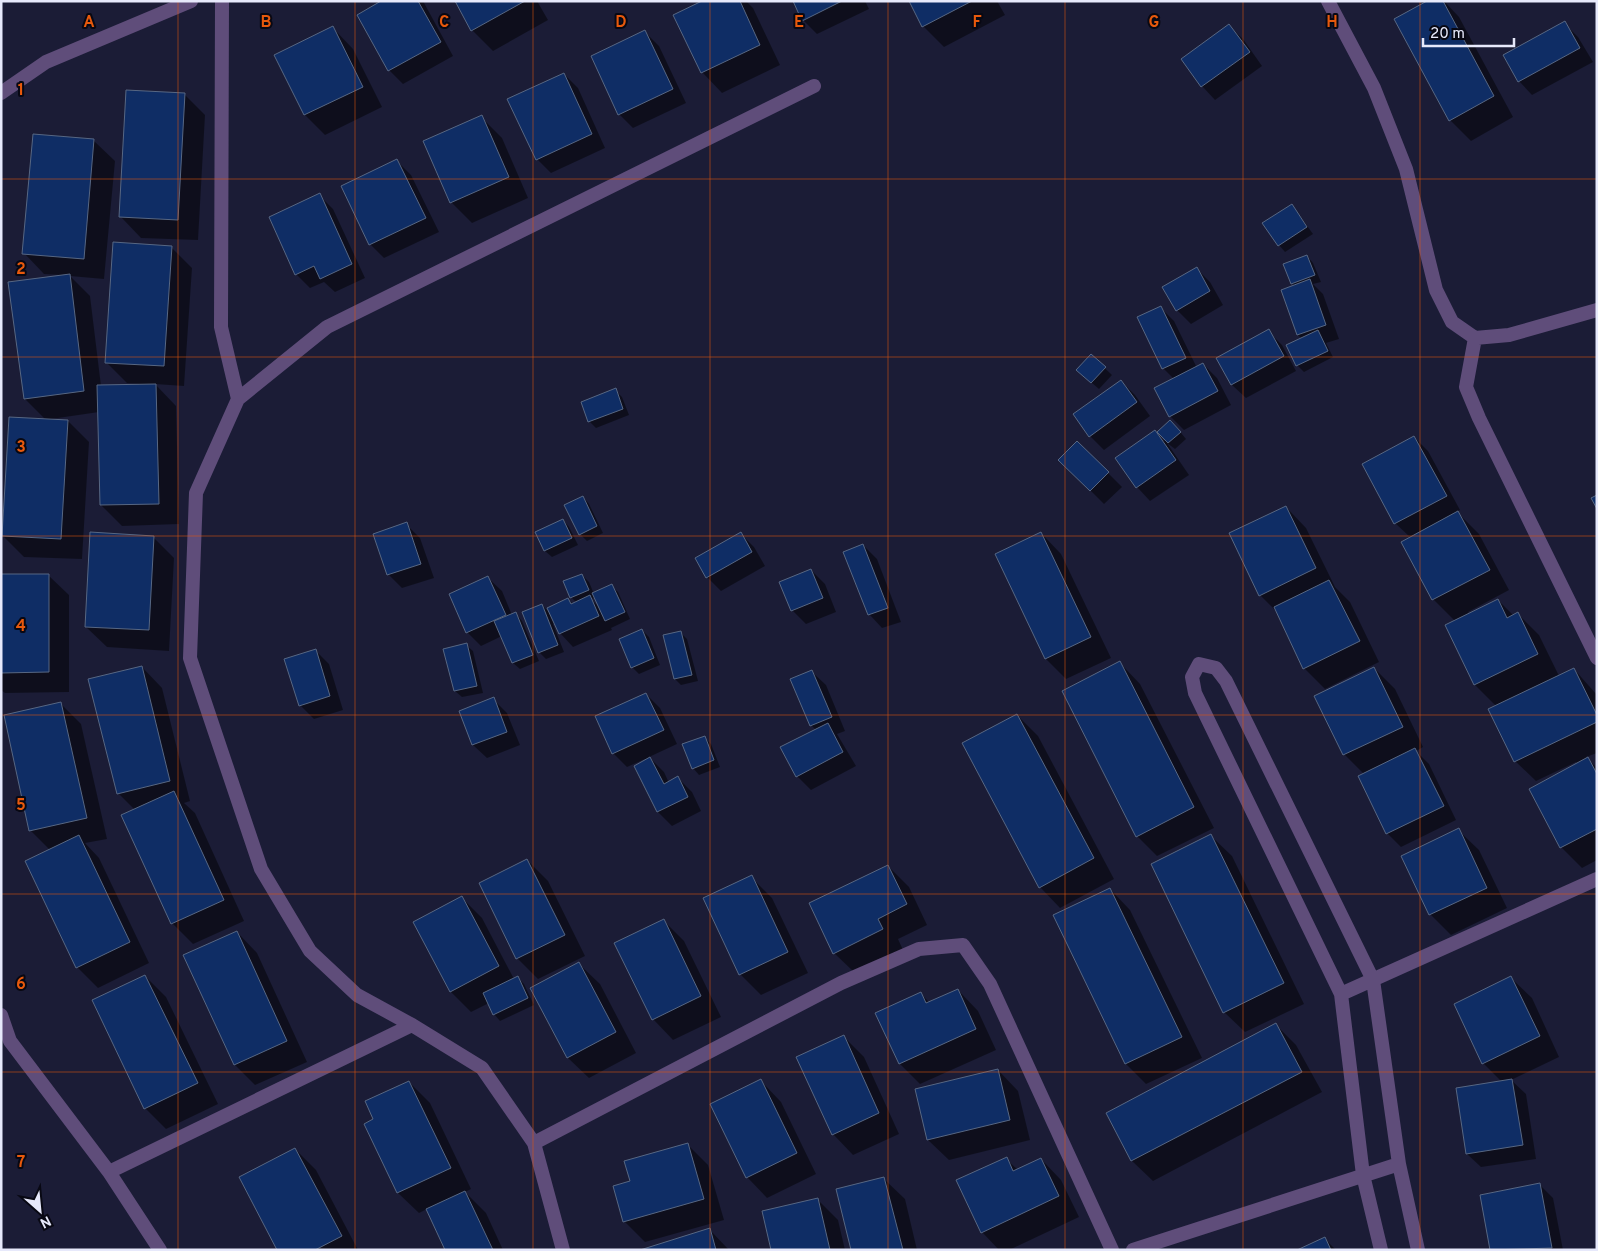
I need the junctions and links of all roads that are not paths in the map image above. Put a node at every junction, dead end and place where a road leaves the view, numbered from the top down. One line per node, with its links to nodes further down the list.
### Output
1 (191, 1): 5 (street)
2 (222, 1): 8 (street)
3 (1328, 1): 7 (street)
4 (814, 86): 8 (street)
5 (1, 93)
6 (1597, 310): 7 (street)
7 (1475, 338): 9 (street)
8 (238, 399): 14 (street)
9 (1597, 658)
10 (1597, 879): 11 (street)
11 (1373, 980): 12 (street); 12 (street); 16 (street)
12 (1342, 994): 18 (street)
13 (1, 1015): 17 (street)
14 (412, 1025): 15 (street); 17 (street)
15 (534, 1143): 20 (street); 21 (street)
16 (1398, 1164): 18 (street); 24 (street)
17 (109, 1172): 19 (street)
18 (1363, 1175): 22 (street); 23 (street)
19 (160, 1250)
20 (563, 1250)
21 (1112, 1250)
22 (1133, 1250)
23 (1381, 1250)
24 (1418, 1250)

